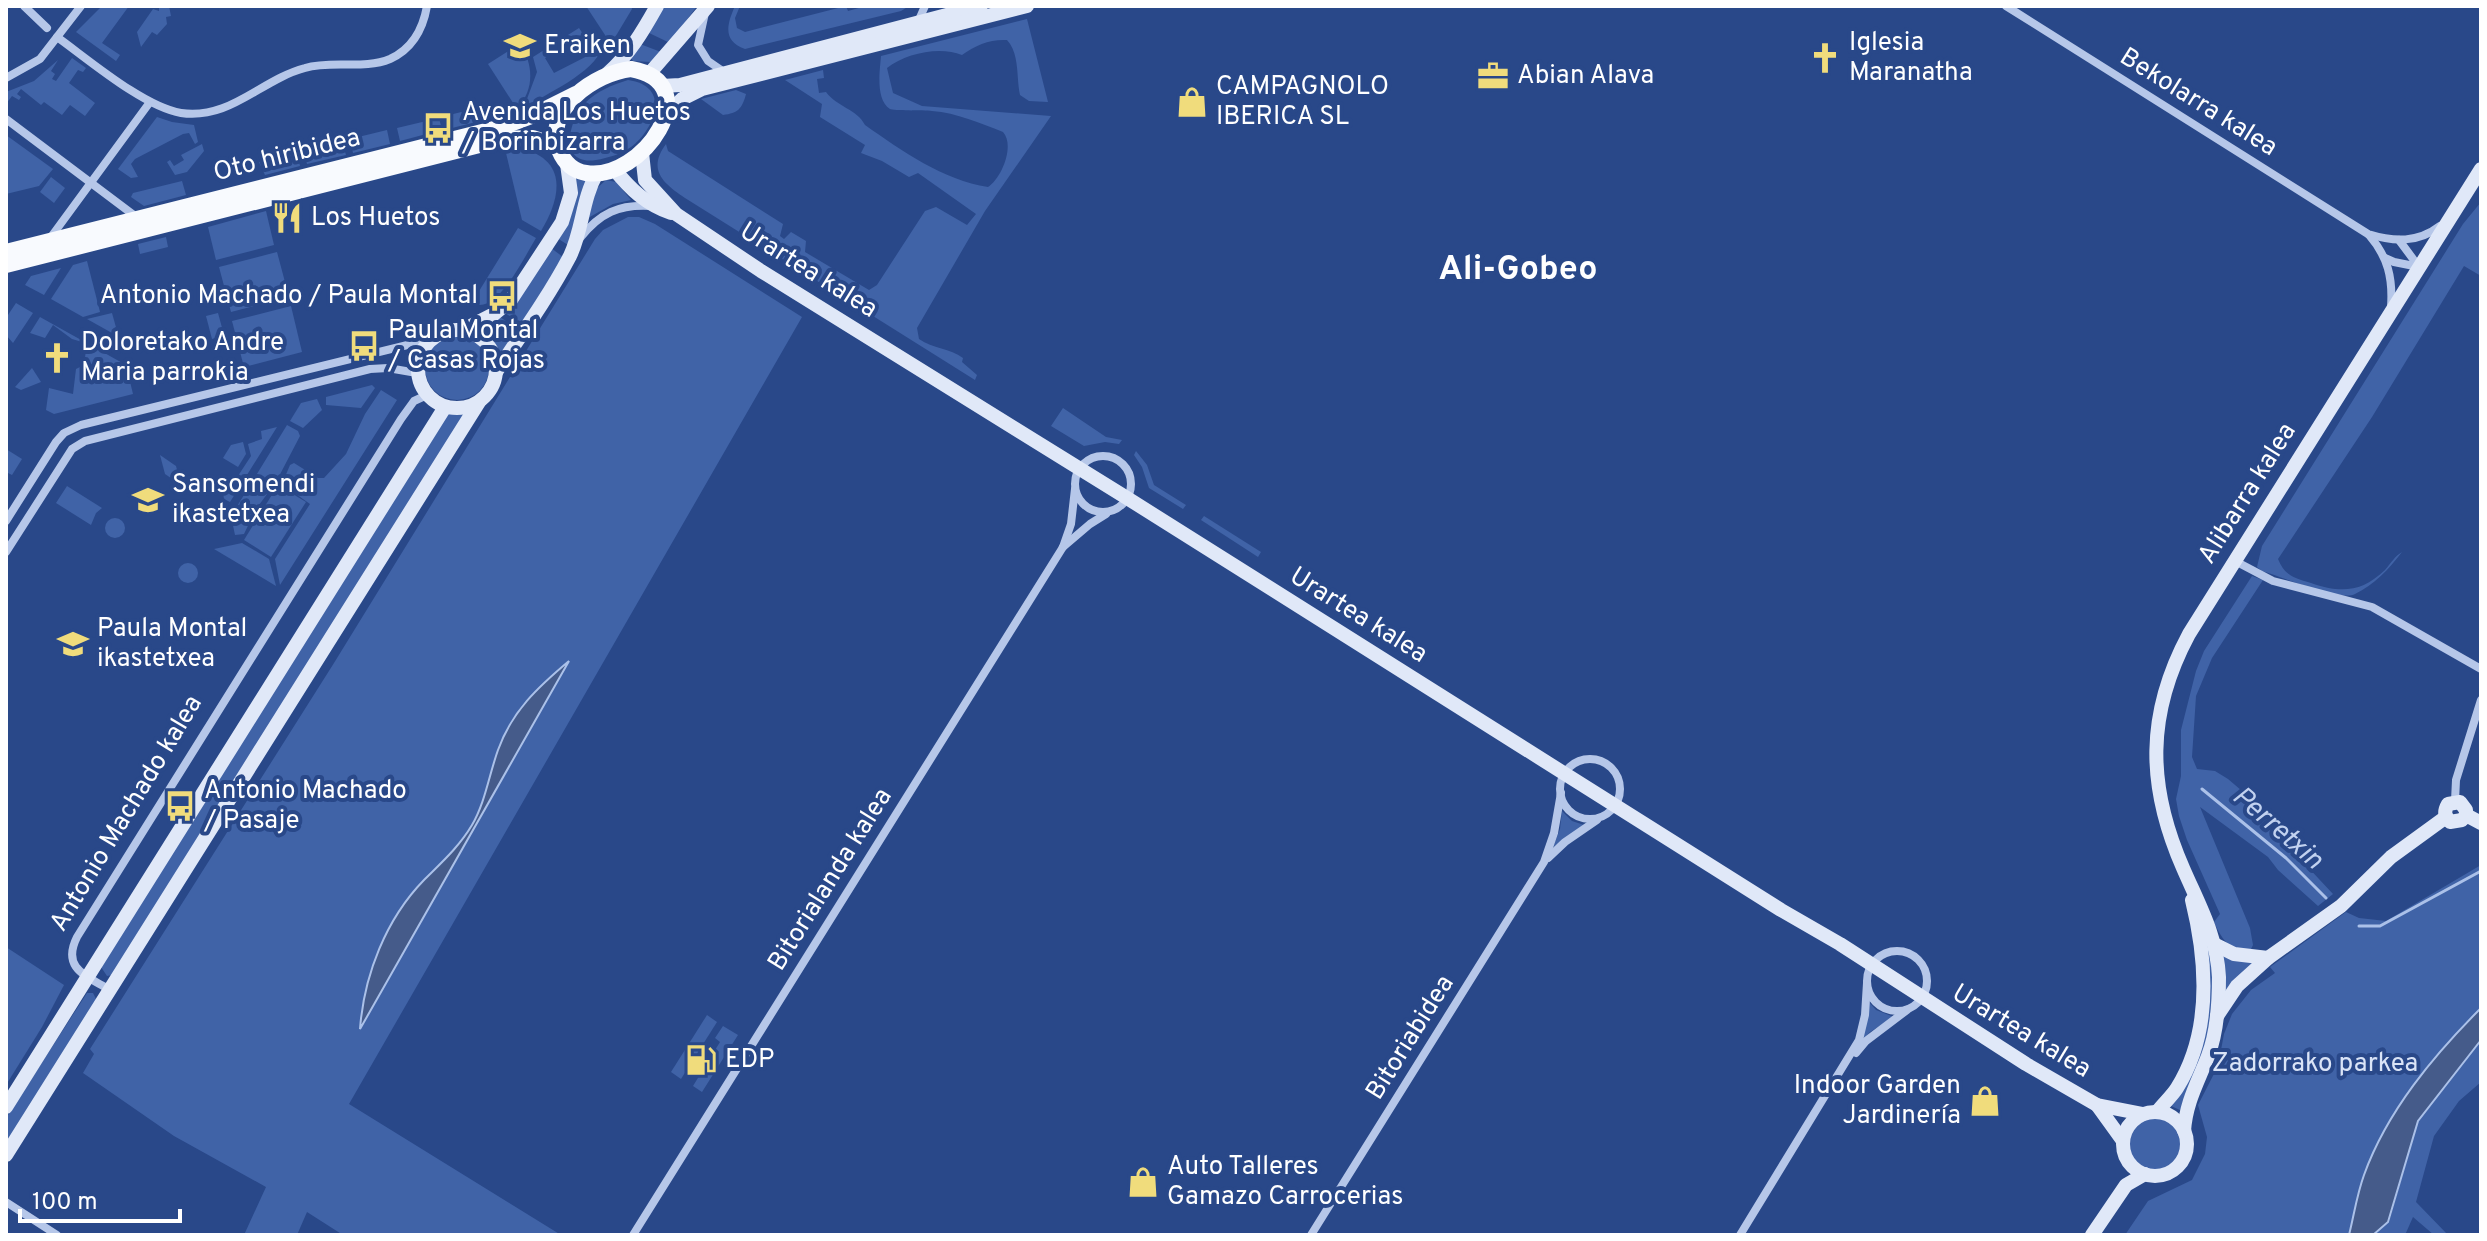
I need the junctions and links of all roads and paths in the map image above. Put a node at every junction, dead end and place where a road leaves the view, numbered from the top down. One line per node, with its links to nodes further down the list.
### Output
1 (24, 6): 11 (street)
2 (81, 6): 12 (street)
3 (427, 6): 18 (street)
4 (657, 6): 14 (street)
5 (925, 6): 10 (street)
6 (1027, 6): 19 (street)
7 (2006, 6): 32 (street, Bekolarra kalea)
8 (707, 7): 13 (street); 16 (street)
9 (974, 7): 10 (street)
10 (918, 22): 13 (street)
11 (47, 28)
12 (57, 37): 15 (street); 18 (street)
13 (724, 72): 16 (street)
14 (607, 74): 16 (main road); 17 (main road)
15 (6, 78)
16 (656, 80): 19 (main road)
17 (576, 94): 21 (main road); 30 (main road, Oto hiribidea)
18 (150, 102): 27 (street)
19 (667, 113): 22 (main road)
20 (6, 119): 27 (street)
21 (558, 146): 23 (main road); 38 (main road, Oto hiribidea)
22 (642, 153): 24 (main road); 29 (street, Urartea kalea)
23 (567, 164): 26 (main road); 41 (street)
24 (614, 169): 26 (main road); 28 (street, Urartea kalea)
25 (2481, 169): 31 (street, Alibarra kalea)
26 (597, 173): 35 (street)
27 (91, 182): 30 (street); 34 (street)
28 (653, 206): 29 (street, Urartea kalea); 35 (street)
29 (676, 214): 48 (street, Urartea kalea)
30 (139, 219): 34 (main road, Oto hiribidea)
31 (2448, 221): 33 (street, Bekolarra kalea); 39 (street, Alibarra kalea)
32 (2368, 234): 33 (street, Bekolarra kalea); 37 (street, Bekolarra kalea)
33 (2399, 240): 39 (street)
34 (48, 242): 36 (main road, Oto hiribidea)
35 (573, 248): 43 (street)
36 (6, 252)
37 (2385, 258): 39 (street); 40 (street, Bekolarra kalea)
38 (6, 265)
39 (2419, 267): 40 (street, Alibarra kalea)
40 (2391, 312): 55 (street, Alibarra kalea)
41 (463, 330): 42 (street); 43 (street)
42 (432, 339): 44 (street); 52 (street)
43 (496, 372): 46 (street)
44 (417, 373): 45 (street); 54 (street)
45 (427, 395): 47 (street); 71 (street, Antonio Machado kalea)
46 (479, 402): 47 (street); 73 (street)
47 (445, 407): 71 (street, Antonio Machado kalea)
48 (1079, 468): 49 (street); 50 (street, Urartea kalea); 50 (street)
49 (1075, 489): 51 (street); 53 (street, Bitorialanda kalea)
50 (1127, 498): 51 (street); 58 (street, Urartea kalea)
51 (1114, 510): 53 (street, Bitorialanda kalea)
52 (6, 521)
53 (1063, 547): 88 (street, Bitorialanda kalea)
54 (6, 552)
55 (2235, 561): 56 (street); 67 (street, Alibarra kalea)
56 (2481, 669)
57 (2480, 703): 60 (street)
58 (1564, 773): 59 (street); 61 (street, Urartea kalea); 61 (street)
59 (1561, 793): 63 (street); 66 (street, Bitoriabidea)
60 (2455, 801): 62 (street); 64 (street)
61 (1615, 806): 63 (street); 70 (street, Urartea kalea)
62 (2466, 815): 64 (street); 65 (street)
63 (1602, 817): 66 (street, Bitoriabidea)
64 (2446, 817): 69 (street)
65 (2481, 823)
66 (1544, 862): 89 (street, Bitoriabidea)
67 (2185, 873): 68 (street, Alibarra kalea); 80 (street, Alibarra kalea)
68 (2216, 945): 69 (street); 76 (street, Alibarra kalea)
69 (2268, 958): 76 (street)
70 (1871, 965): 72 (street); 74 (street, Urartea kalea); 74 (street, Urartea kalea)
71 (88, 977): 73 (street); 79 (street, Antonio Machado kalea)
72 (1867, 983): 75 (street, Urartea kalea); 77 (street)
73 (111, 990): 83 (street)
74 (1921, 999): 75 (street, Urartea kalea); 78 (street, Urartea kalea)
75 (1908, 1009): 77 (street)
76 (2216, 1016): 81 (street, Alibarra kalea)
77 (1848, 1063): 90 (street)
78 (2097, 1105): 80 (street, Urartea kalea); 82 (street, Urartea kalea)
79 (6, 1107)
80 (2150, 1113): 81 (street); 82 (street)
81 (2184, 1131): 84 (street)
82 (2124, 1148): 84 (street); 86 (street)
83 (6, 1155)
84 (2145, 1174): 86 (street)
85 (6, 1202): 87 (street)
86 (2111, 1205): 91 (street)
87 (57, 1235)
88 (633, 1235)
89 (1311, 1235)
90 (1740, 1235)
91 (2092, 1235)

